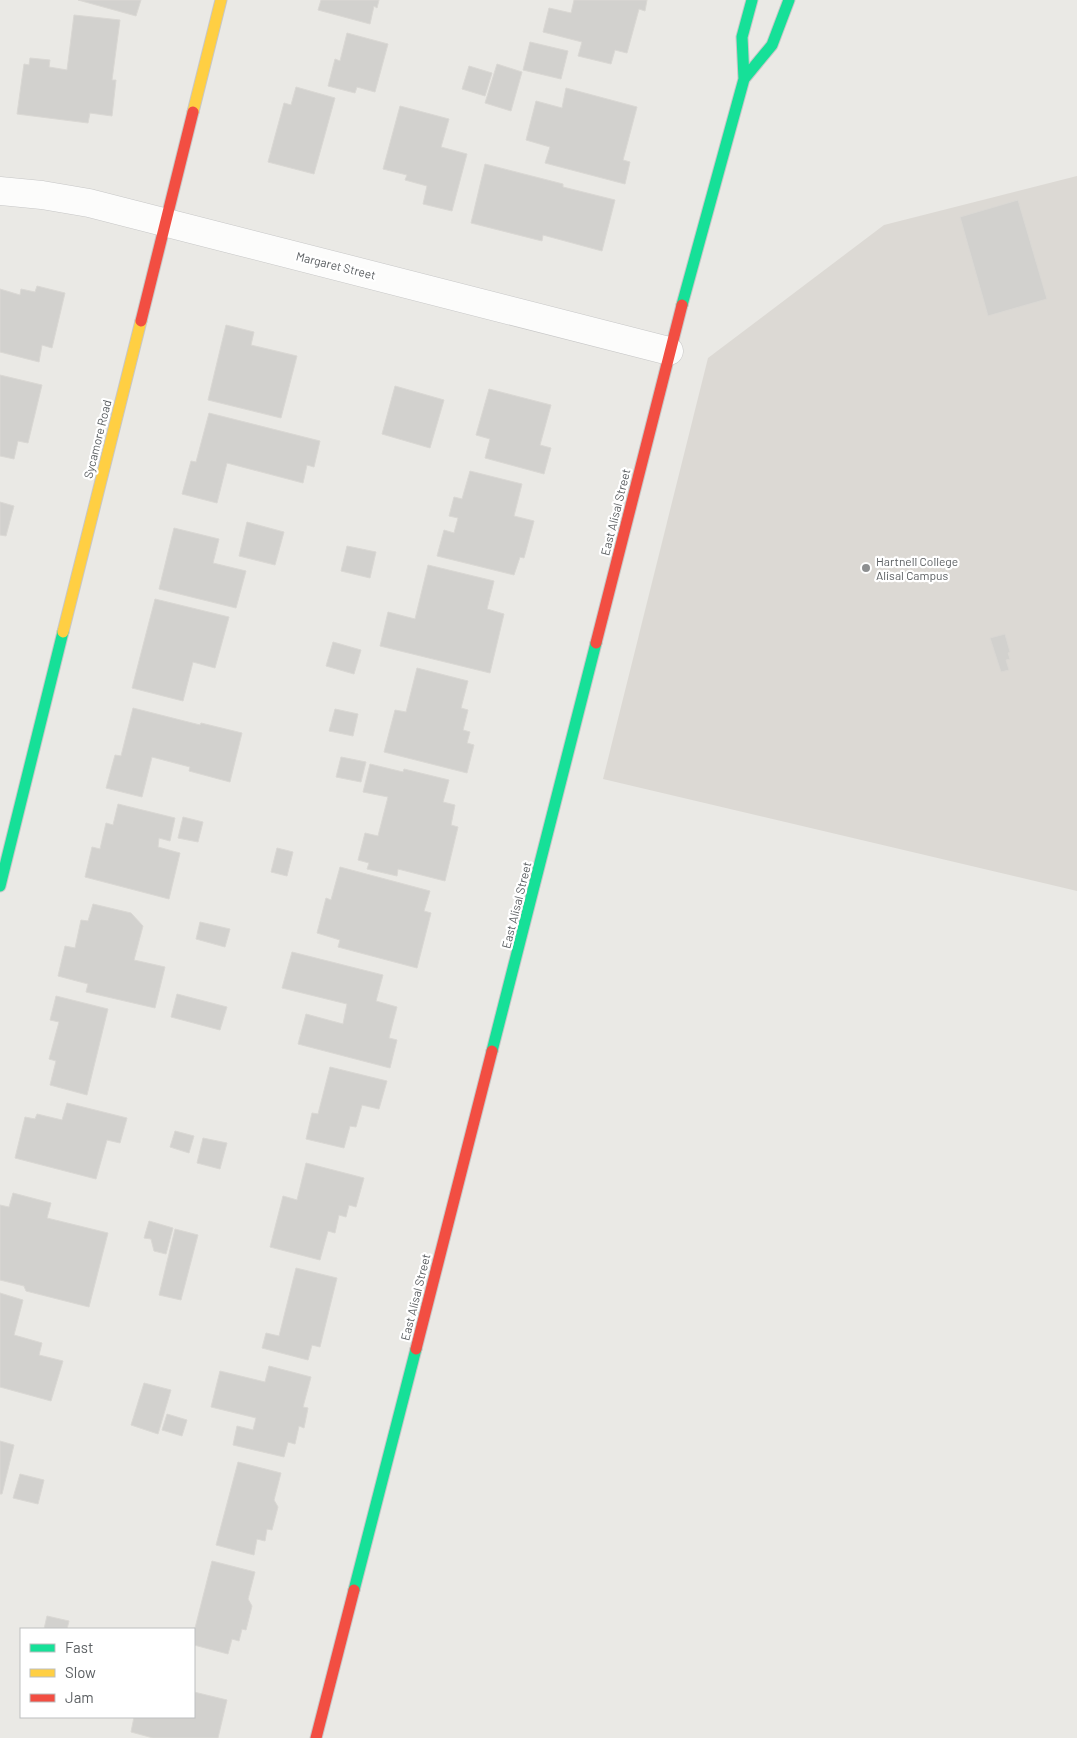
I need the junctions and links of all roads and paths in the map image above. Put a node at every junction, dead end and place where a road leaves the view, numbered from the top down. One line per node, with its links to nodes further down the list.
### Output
1 (221, 0): 6 (street, Sycamore Road)
2 (752, 0): 4 (street, East Alisal Street)
3 (788, 0): 4 (street, East Alisal Street)
4 (744, 80): 7 (street, East Alisal Street)
5 (0, 191): 6 (street, Margaret Street)
6 (166, 222): 7 (street, Margaret Street); 8 (street, Sycamore Road)
7 (669, 351): 9 (street, East Alisal Street)
8 (0, 886)
9 (316, 1738)

